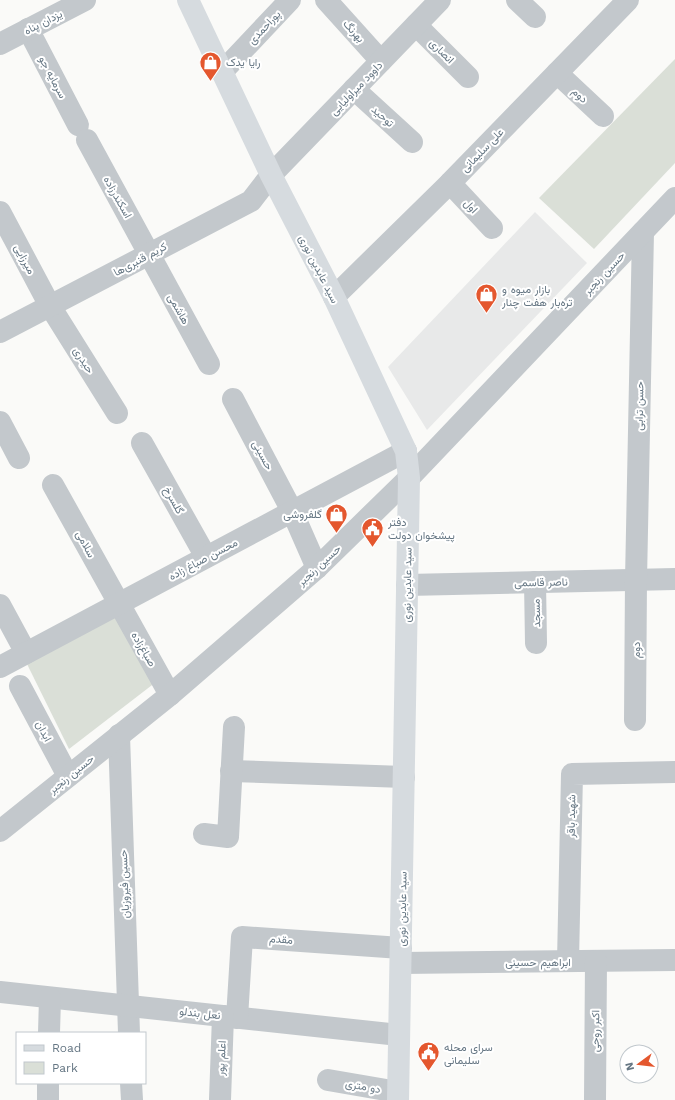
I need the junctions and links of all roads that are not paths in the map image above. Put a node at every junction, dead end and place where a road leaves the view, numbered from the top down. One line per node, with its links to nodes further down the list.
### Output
1 (85, 0): 10 (street, یزدان پناه)
2 (188, 0): 13 (main road, سید عابدین نوری)
3 (290, 0): 13 (street, پوراحمدی)
4 (326, 0): 12 (street, بهرنگ)
5 (440, 0): 9 (street, داوود میراولیایی)
6 (517, 0): 8 (street)
7 (628, 0): 14 (street, علی سلیمانی)
8 (535, 17)
9 (416, 25): 12 (street, داوود میراولیایی); 15 (street, انصاری)
10 (28, 29): 11 (street, یزدان پناه); 18 (street, سرمایه جو)
11 (0, 44)
12 (381, 61): 16 (street, داوود میراولیایی)
13 (222, 72): 20 (main road, سید عابدین نوری)
14 (557, 74): 17 (street, دوم); 21 (street, علی سلیمانی)
15 (468, 77)
16 (354, 89): 19 (street, توحید); 20 (street, داوود میراولیایی)
17 (603, 116)
18 (82, 132): 26 (street, اسکندرزاده)
19 (412, 142)
20 (271, 175): 26 (street, کریم قنبری‌ها); 27 (main road, سید عابدین نوری)
21 (450, 183): 24 (street, اول); 27 (street, علی سلیمانی)
22 (675, 198): 25 (street, حسین رنجبر)
23 (0, 212): 28 (street, میرزایی)
24 (492, 228)
25 (643, 232): 37 (street, حسین رنجبر); 43 (street, حسن ترابی)
26 (149, 254): 28 (street, کریم قنبری‌ها); 30 (street, هاشمی)
27 (334, 297): 35 (main road, سید عابدین نوری)
28 (50, 306): 29 (street, کریم قنبری‌ها); 32 (street, حیدری)
29 (0, 332)
30 (209, 364)
31 (234, 399): 39 (street, حسینی)
32 (118, 413)
33 (0, 422): 36 (street)
34 (142, 442): 40 (street, گلسرخ)
35 (406, 451): 37 (main road, سید عابدین نوری); 39 (street, محسن صباغ زاده)
36 (19, 458)
37 (409, 478): 41 (street, حسین رنجبر); 45 (main road, سید عابدین نوری)
38 (53, 484): 46 (street, سلامی)
39 (292, 511): 40 (street, محسن صباغ زاده); 41 (street)
40 (206, 557): 46 (street, محسن صباغ زاده)
41 (317, 568): 52 (street, حسین رنجبر)
42 (675, 579): 43 (street, ناصر قاسمی)
43 (636, 580): 44 (street, ناصر قاسمی); 53 (street, دوم)
44 (535, 582): 45 (street, ناصر قاسمی); 48 (street, مسجد)
45 (407, 585): 59 (main road, سید عابدین نوری)
46 (118, 604): 49 (street, محسن صباغ زاده); 52 (street, صباغ‌زاده)
47 (0, 605): 49 (street)
48 (536, 643)
49 (26, 653): 50 (street, محسن صباغ زاده)
50 (0, 667)
51 (20, 686): 58 (street, ابدان)
52 (170, 695): 55 (street, حسین رنجبر)
53 (635, 720)
54 (234, 727): 56 (street)
55 (119, 735): 58 (street, حسین رنجبر); 68 (street, حسین فیروزیان)
56 (231, 771): 59 (street); 61 (street)
57 (675, 772): 64 (street, شهید باقر)
58 (68, 776): 60 (street, حسین رنجبر)
59 (404, 777): 62 (main road, سید عابدین نوری)
60 (0, 831)
61 (204, 834)
62 (401, 956): 64 (street, ابراهیم حسینی); 69 (street, مقدم); 72 (main road, سید عابدین نوری)
63 (675, 960): 65 (street, ابراهیم حسینی)
64 (568, 961): 65 (street, ابراهیم حسینی)
65 (596, 961): 80 (street, اکبر روحی)
66 (0, 992): 67 (street, نعل بندلو)
67 (50, 998): 68 (street, نعل بندلو); 70 (street)
68 (129, 1006): 69 (street, نعل بندلو); 71 (street, حسین فیروزیان)
69 (230, 1017): 72 (street, نعل بندلو); 79 (street, اعلم پور)
70 (49, 1032)
71 (130, 1032)
72 (399, 1035): 76 (main road, سید عابدین نوری)
73 (328, 1080): 76 (street, دو متری)
74 (48, 1084): 77 (street)
75 (131, 1084): 78 (street)
76 (398, 1096)
77 (48, 1100)
78 (132, 1100)
79 (220, 1100)
80 (595, 1100)

